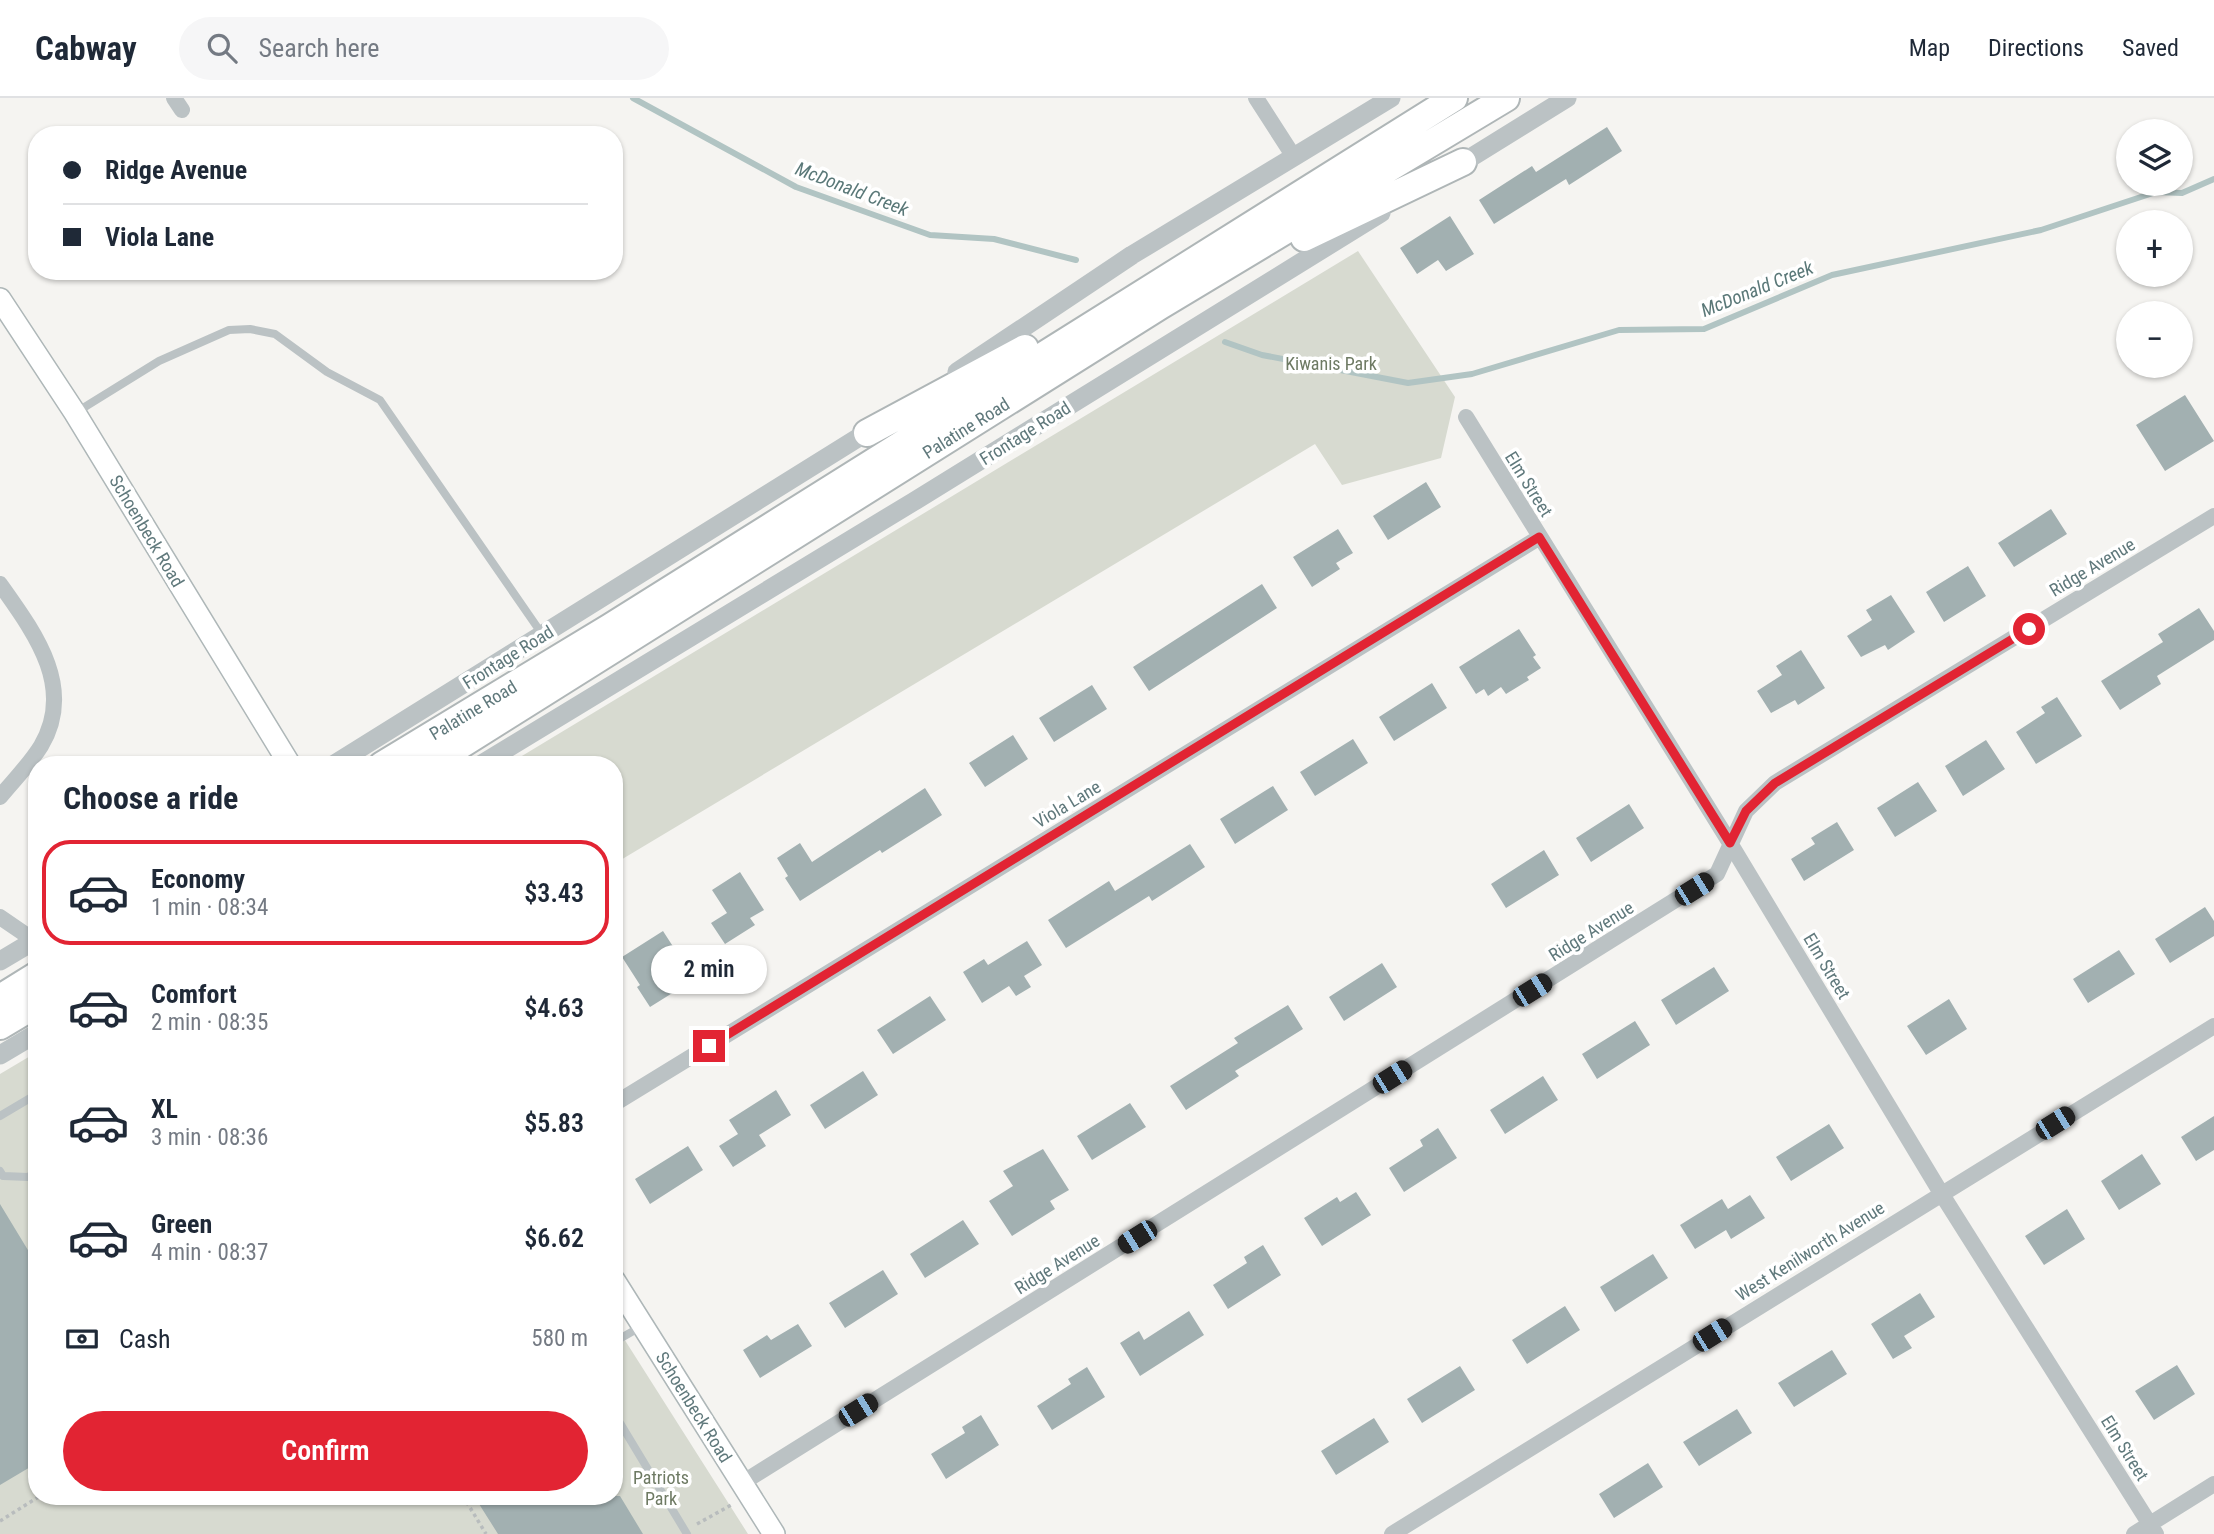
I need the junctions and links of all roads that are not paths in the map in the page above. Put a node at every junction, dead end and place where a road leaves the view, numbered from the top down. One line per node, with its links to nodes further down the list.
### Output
1 (1256, 98): 6 (street)
2 (1391, 98): 6 (street, Frontage Road)
3 (1454, 98): 8 (highway, Palatine Road)
4 (1506, 98): 10 (highway, Palatine Road)
5 (1567, 98): 7 (street, Frontage Road)
6 (1294, 157): 13 (street, Frontage Road)
7 (1463, 162): 10 (highway); 23 (street, Frontage Road)
8 (1224, 242): 13 (highway); 21 (highway, Palatine Road)
9 (0, 299): 11 (main road, Schoenbeck Road)
10 (1160, 306): 22 (highway, Palatine Road)
11 (75, 413): 17 (lane); 19 (main road, Schoenbeck Road)
12 (1466, 418): 15 (street, Elm Street)
13 (867, 433): 17 (street, Frontage Road)
14 (2214, 516): 26 (street, Ridge Avenue)
15 (1539, 537): 26 (street, Elm Street); 38 (street, Viola Lane)
16 (0, 584): 18 (street)
17 (543, 635): 20 (street, Frontage Road)
18 (33, 756)
19 (285, 756)
20 (348, 756)
21 (397, 756)
22 (443, 756)
23 (495, 756)
24 (28, 762): 25 (street)
25 (0, 797)
26 (1730, 843): 43 (street, Elm Street); 49 (street, Ridge Avenue)
27 (0, 917): 28 (street)
28 (28, 935)
29 (28, 945): 30 (street)
30 (0, 961)
31 (28, 981): 32 (highway)
32 (0, 998)
33 (28, 1009): 34 (highway)
34 (0, 1026)
35 (2214, 1026): 43 (street, West Kenilworth Avenue)
36 (28, 1038): 37 (street)
37 (0, 1055)
38 (623, 1098)
39 (28, 1099): 40 (lane)
40 (0, 1116)
41 (0, 1171): 42 (lane)
42 (28, 1177)
43 (1941, 1193): 50 (street, Elm Street); 53 (street, West Kenilworth Avenue)
44 (623, 1297): 45 (main road, Schoenbeck Road)
45 (643, 1325): 46 (lane); 49 (main road, Schoenbeck Road)
46 (623, 1337)
47 (623, 1428): 51 (lane)
48 (2214, 1484): 50 (street)
49 (746, 1489): 52 (main road, Schoenbeck Road)
50 (2153, 1529): 54 (street)
51 (686, 1532)
52 (774, 1534)
53 (1392, 1534)
54 (2134, 1534)

